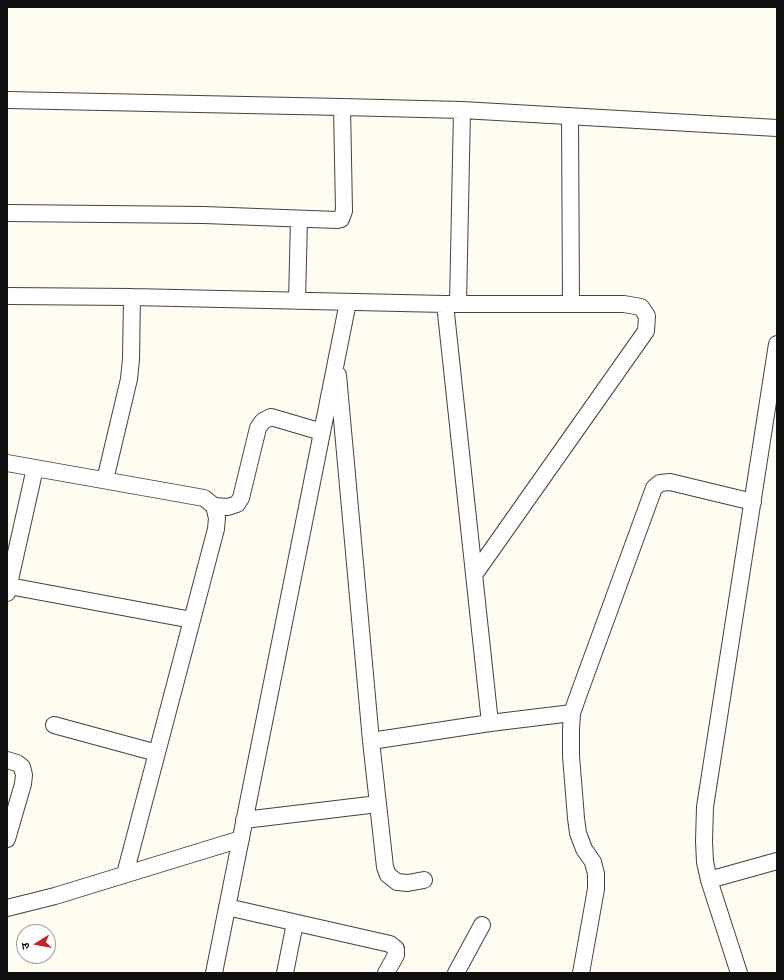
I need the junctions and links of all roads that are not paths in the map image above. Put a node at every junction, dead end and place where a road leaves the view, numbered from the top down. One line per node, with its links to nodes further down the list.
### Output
1 (7, 100): 2 (street)
2 (342, 107): 3 (street); 7 (street)
3 (462, 110): 4 (street); 12 (street)
4 (570, 116): 5 (street); 13 (street)
5 (777, 128)
6 (7, 213): 7 (street)
7 (298, 219): 10 (street)
8 (7, 296): 9 (street)
9 (132, 297): 10 (street); 20 (street)
10 (297, 301): 11 (street)
11 (348, 302): 12 (street); 15 (street)
12 (452, 304): 13 (street); 23 (street)
13 (571, 304): 23 (street)
14 (777, 344): 16 (street)
15 (337, 358): 17 (street); 29 (street)
16 (776, 363): 21 (street)
17 (322, 432): 22 (street); 33 (street)
18 (7, 463): 19 (street)
19 (36, 468): 20 (street); 24 (street)
20 (105, 480): 22 (street)
21 (753, 502): 26 (street); 39 (street)
22 (214, 506): 25 (street)
23 (474, 575): 27 (street)
24 (8, 590): 25 (street)
25 (192, 620): 30 (street)
26 (572, 713): 27 (street); 48 (street)
27 (490, 723): 29 (street)
28 (54, 725): 30 (street)
29 (370, 741): 32 (street)
30 (157, 753): 37 (street)
31 (7, 760): 34 (street)
32 (378, 804): 33 (street); 38 (street)
33 (244, 820): 35 (street)
34 (7, 839)
35 (241, 839): 37 (street); 40 (street)
36 (777, 861): 39 (street)
37 (125, 874): 41 (street)
38 (424, 880)
39 (709, 880): 49 (street)
40 (227, 907): 42 (street); 44 (street)
41 (7, 908)
42 (295, 923): 45 (street); 46 (street)
43 (482, 925): 47 (street)
44 (214, 973)
45 (285, 973)
46 (386, 973)
47 (456, 973)
48 (581, 973)
49 (739, 973)

